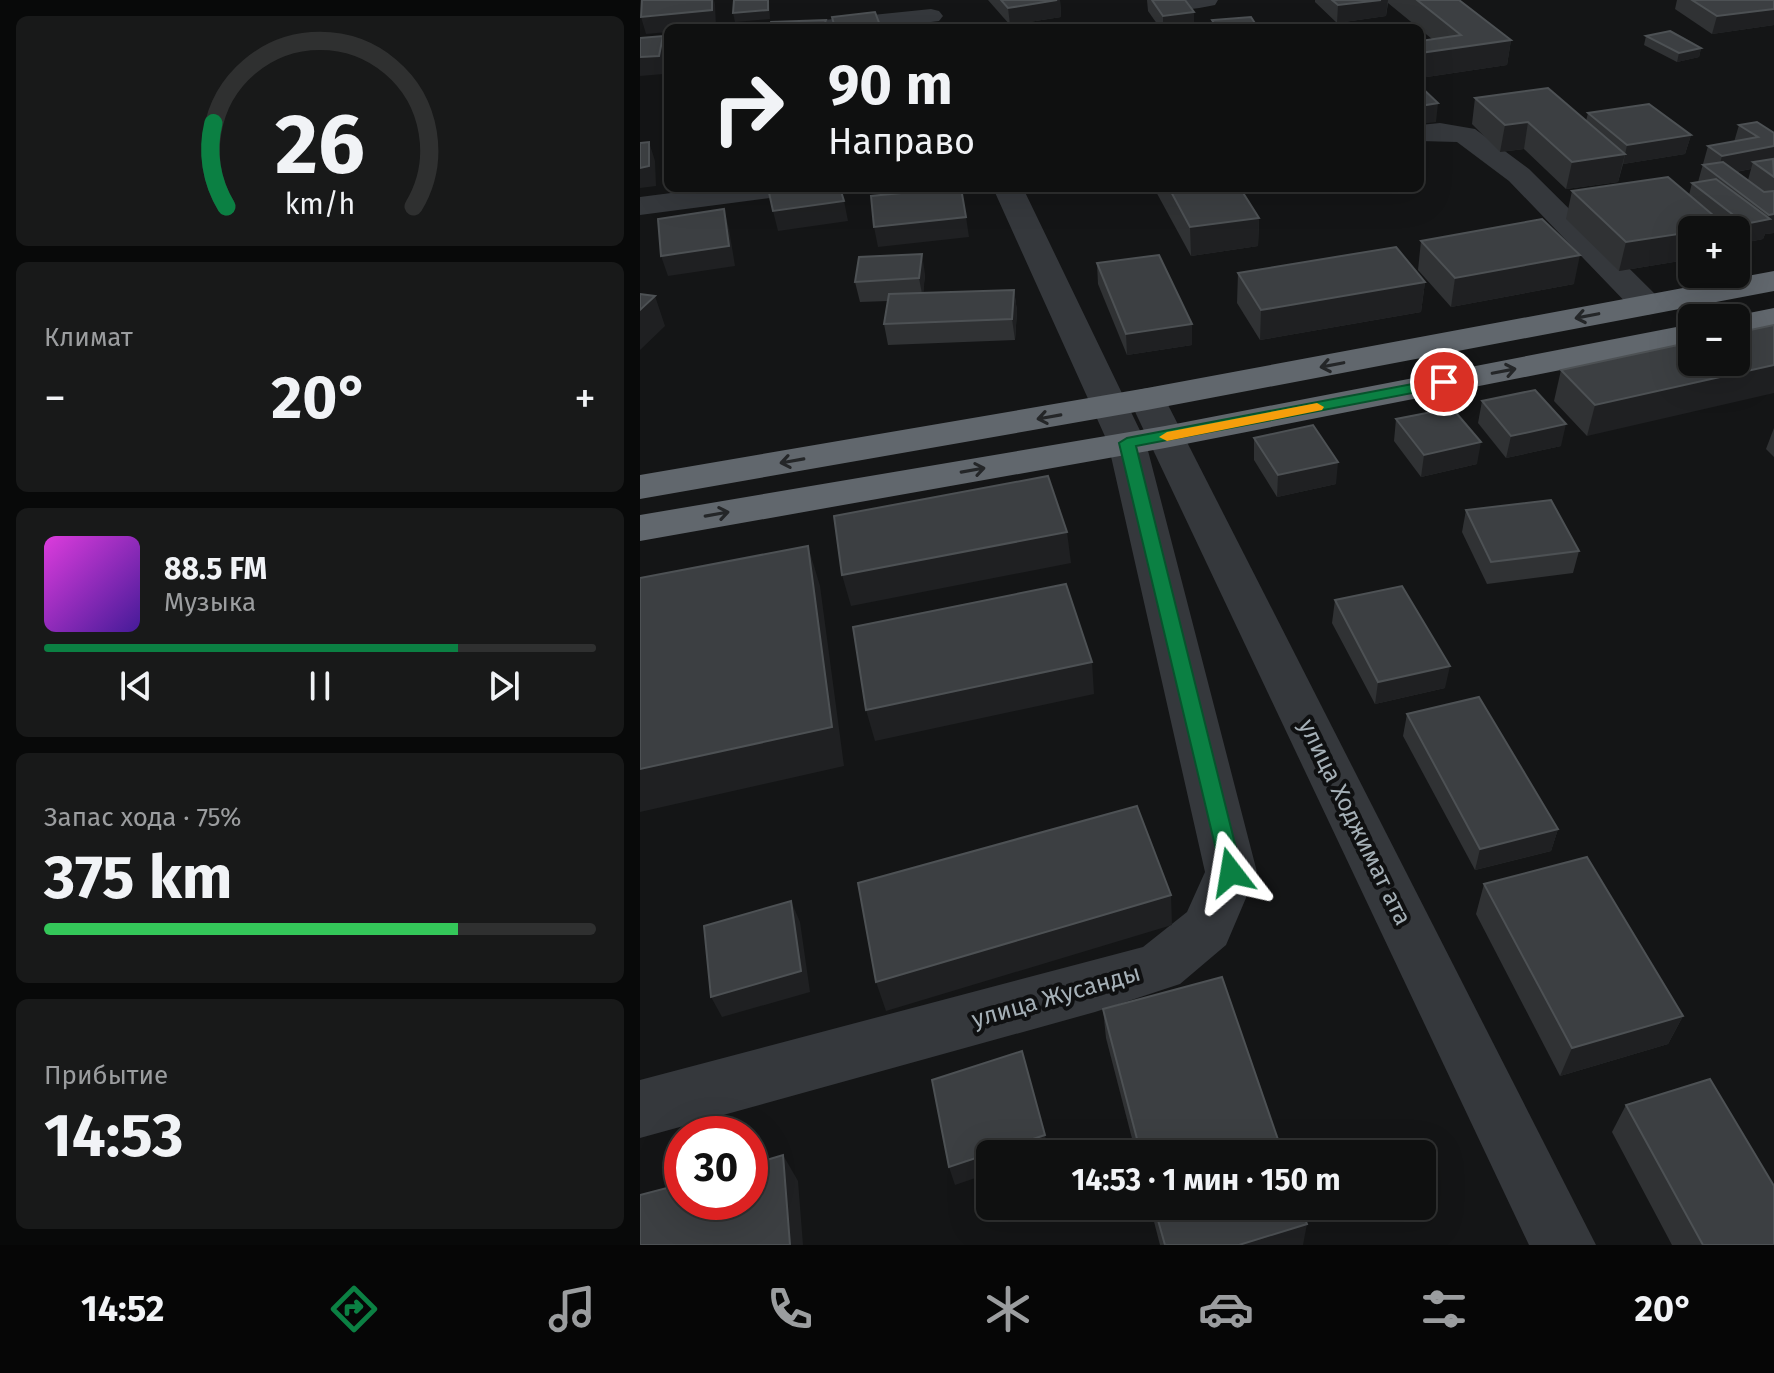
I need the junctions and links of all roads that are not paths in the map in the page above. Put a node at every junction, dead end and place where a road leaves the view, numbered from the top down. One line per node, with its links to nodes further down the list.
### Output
1 (1207, 0): 2 (street)
2 (1178, 3)
3 (931, 15): 4 (street)
4 (850, 24)
5 (1424, 133): 10 (street)
6 (747, 192): 8 (street)
7 (1011, 192): 14 (street, улица Ходжимат ата)
8 (640, 206)
9 (1774, 281): 10 (highway)
10 (1647, 305): 14 (highway, one-way to 14)
11 (1774, 318): 12 (highway)
12 (1750, 322)
13 (1678, 336): 14 (highway, one-way to 13)
14 (1138, 421): 15 (highway, one-way to 15); 16 (highway, one-way to 14); 17 (street, улица Жусанды); 18 (street, улица Ходжимат ата)
15 (640, 487)
16 (640, 528)
17 (640, 1109)
18 (1563, 1245)

